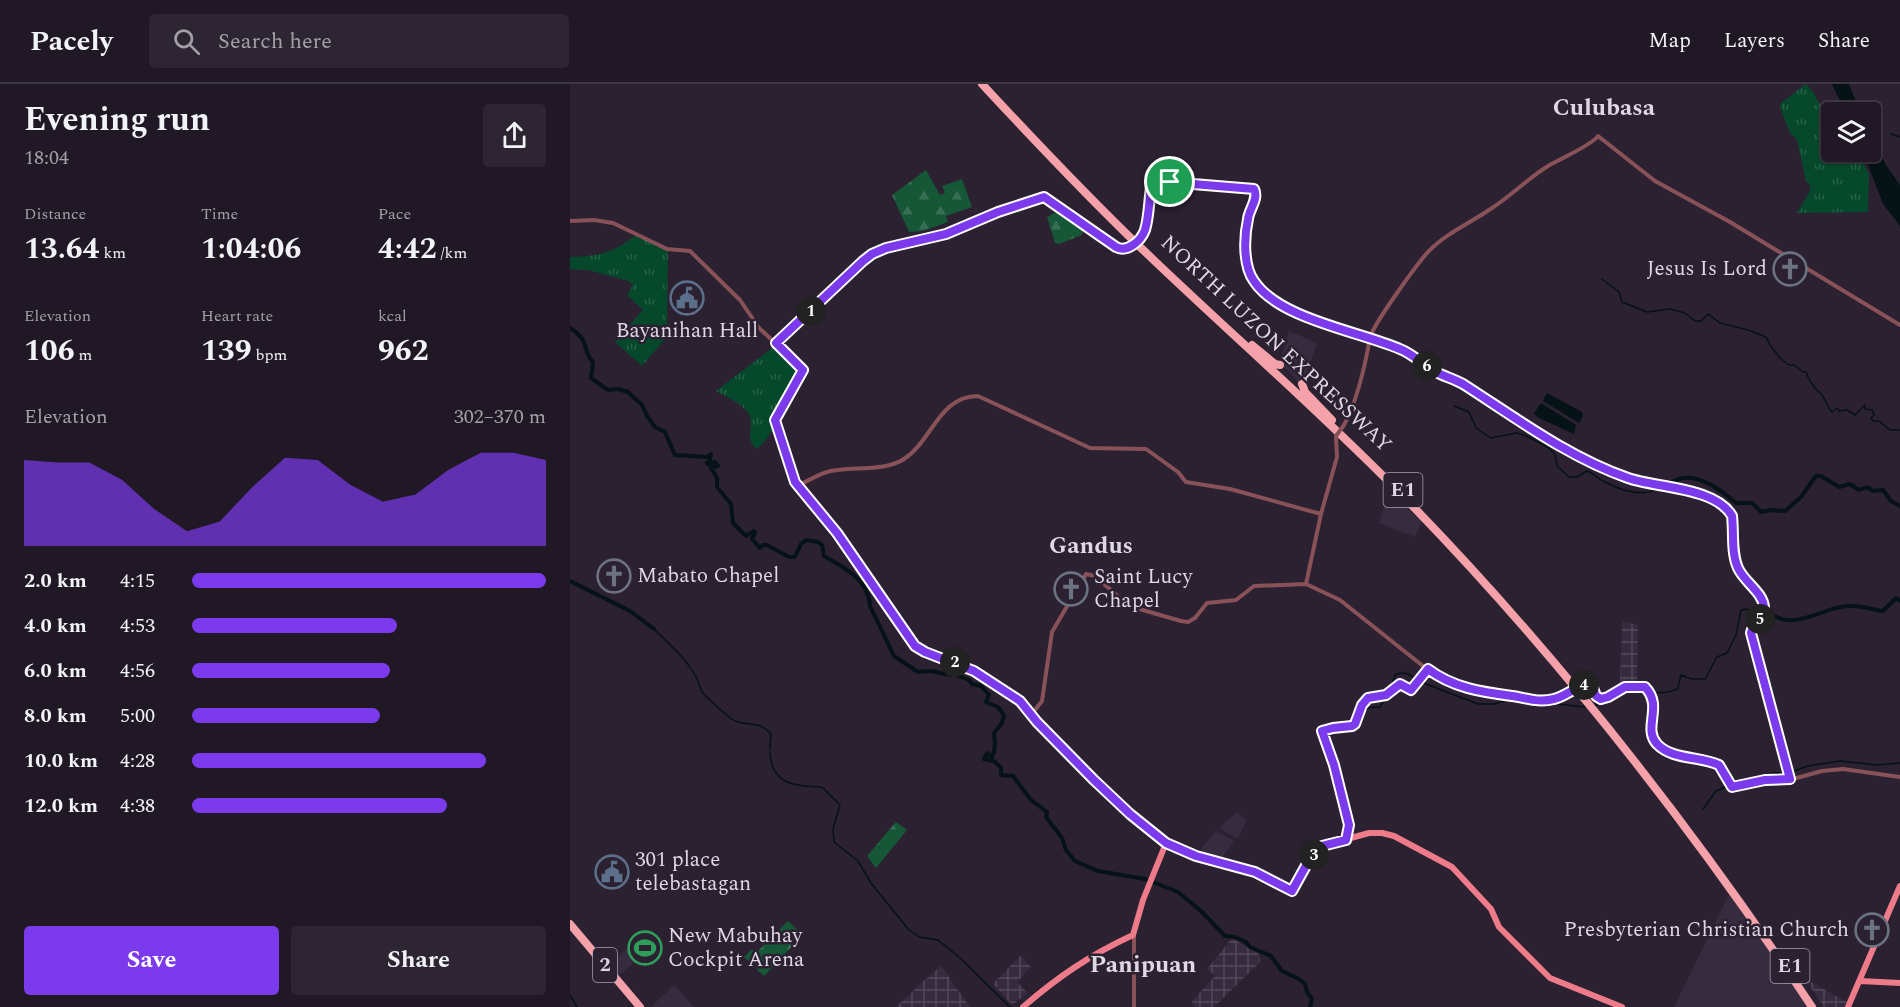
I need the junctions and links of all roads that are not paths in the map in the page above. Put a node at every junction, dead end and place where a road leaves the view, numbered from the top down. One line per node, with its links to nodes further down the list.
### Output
1 (982, 84): 11 (highway, NORTH LUZON EXPRESSWAY / E1)
2 (989, 84): 7 (highway, NORTH LUZON EXPRESSWAY / E1)
3 (570, 221): 6 (street)
4 (1900, 326): 5 (street)
5 (1370, 338): 6 (street, bridge); 14 (street, bridge); 22 (street)
6 (776, 343): 12 (street)
7 (1252, 345): 8 (highway); 10 (highway, NORTH LUZON EXPRESSWAY / E1)
8 (1280, 365)
9 (1302, 384): 10 (highway)
10 (1332, 420): 19 (highway, NORTH LUZON EXPRESSWAY / E1)
11 (1365, 459): 13 (highway); 16 (highway, NORTH LUZON EXPRESSWAY / E1)
12 (798, 486): 14 (street); 20 (street)
13 (1394, 495)
14 (1321, 514): 17 (street)
15 (1418, 518): 16 (highway)
16 (1452, 548): 19 (highway, NORTH LUZON EXPRESSWAY / E1)
17 (1306, 584): 18 (street); 20 (street)
18 (1428, 669): 22 (street, bridge); 23 (street)
19 (1592, 704): 35 (highway, NORTH LUZON EXPRESSWAY / E1); 36 (highway, NORTH LUZON EXPRESSWAY / E1)
20 (1031, 715): 24 (street)
21 (1900, 777): 22 (street)
22 (1790, 779)
23 (1347, 839): 24 (main road); 34 (main road)
24 (1166, 843): 27 (main road)
25 (1900, 886): 28 (main road)
26 (570, 924): 31 (highway, 2)
27 (1134, 934): 32 (main road); 33 (street)
28 (1860, 981): 29 (main road); 30 (main road)
29 (1900, 983)
30 (1852, 1003)
31 (640, 1007)
32 (1023, 1007)
33 (1134, 1007)
34 (1622, 1007)
35 (1812, 1007)
36 (1817, 1007)

